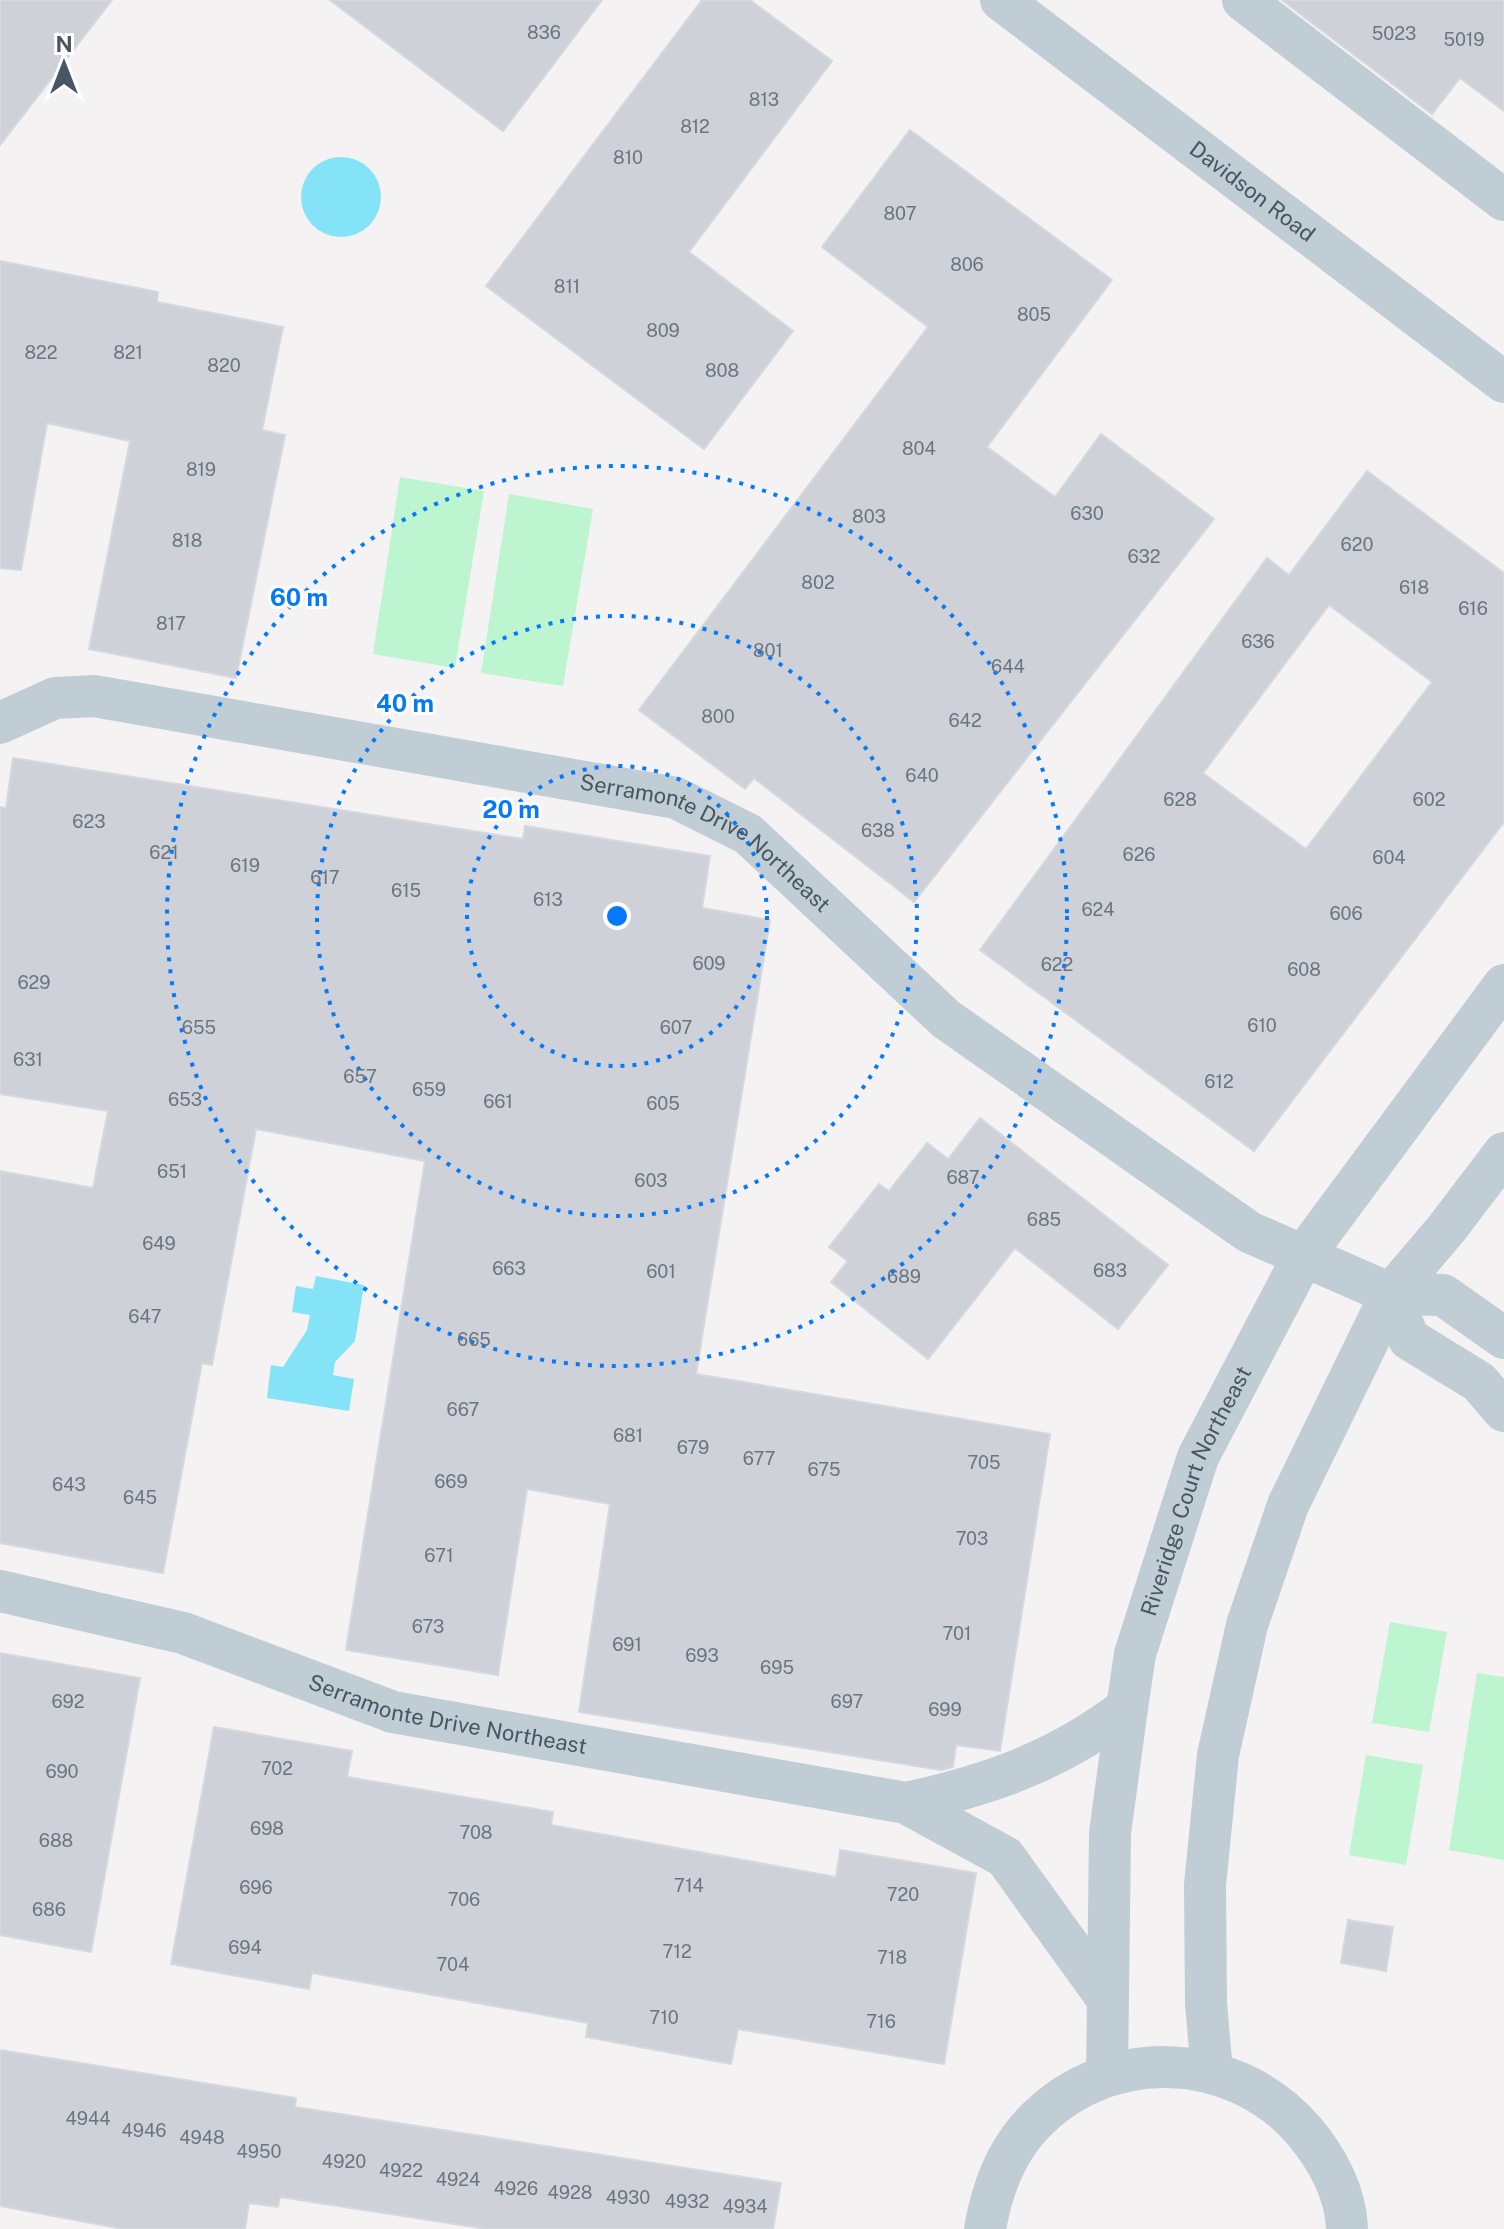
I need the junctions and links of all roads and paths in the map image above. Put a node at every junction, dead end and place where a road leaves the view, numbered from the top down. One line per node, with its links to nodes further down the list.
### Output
1 (1001, 0): 4 (street, Davidson Road)
2 (1243, 0): 3 (street)
3 (1498, 183)
4 (1504, 382)
5 (0, 723): 8 (street, Serramonte Drive Northeast)
6 (1504, 985): 8 (street, Riveridge Court Northeast)
7 (1504, 1153): 9 (street)
8 (1304, 1255): 9 (street, Serramonte Drive Northeast); 13 (street, Riveridge Court Northeast)
9 (1391, 1294): 10 (street); 11 (street); 16 (street)
10 (1504, 1338)
11 (1504, 1411)
12 (0, 1591): 14 (street, Serramonte Drive Northeast)
13 (1127, 1708): 14 (street, Serramonte Drive Northeast); 15 (street, Riveridge Court Northeast)
14 (906, 1803): 15 (street, Serramonte Drive Northeast)
15 (1106, 1997): 17 (street, Riveridge Court Northeast)
16 (1212, 2073): 17 (street); 19 (street)
17 (1107, 2076): 18 (street)
18 (985, 2229)
19 (1347, 2229)

